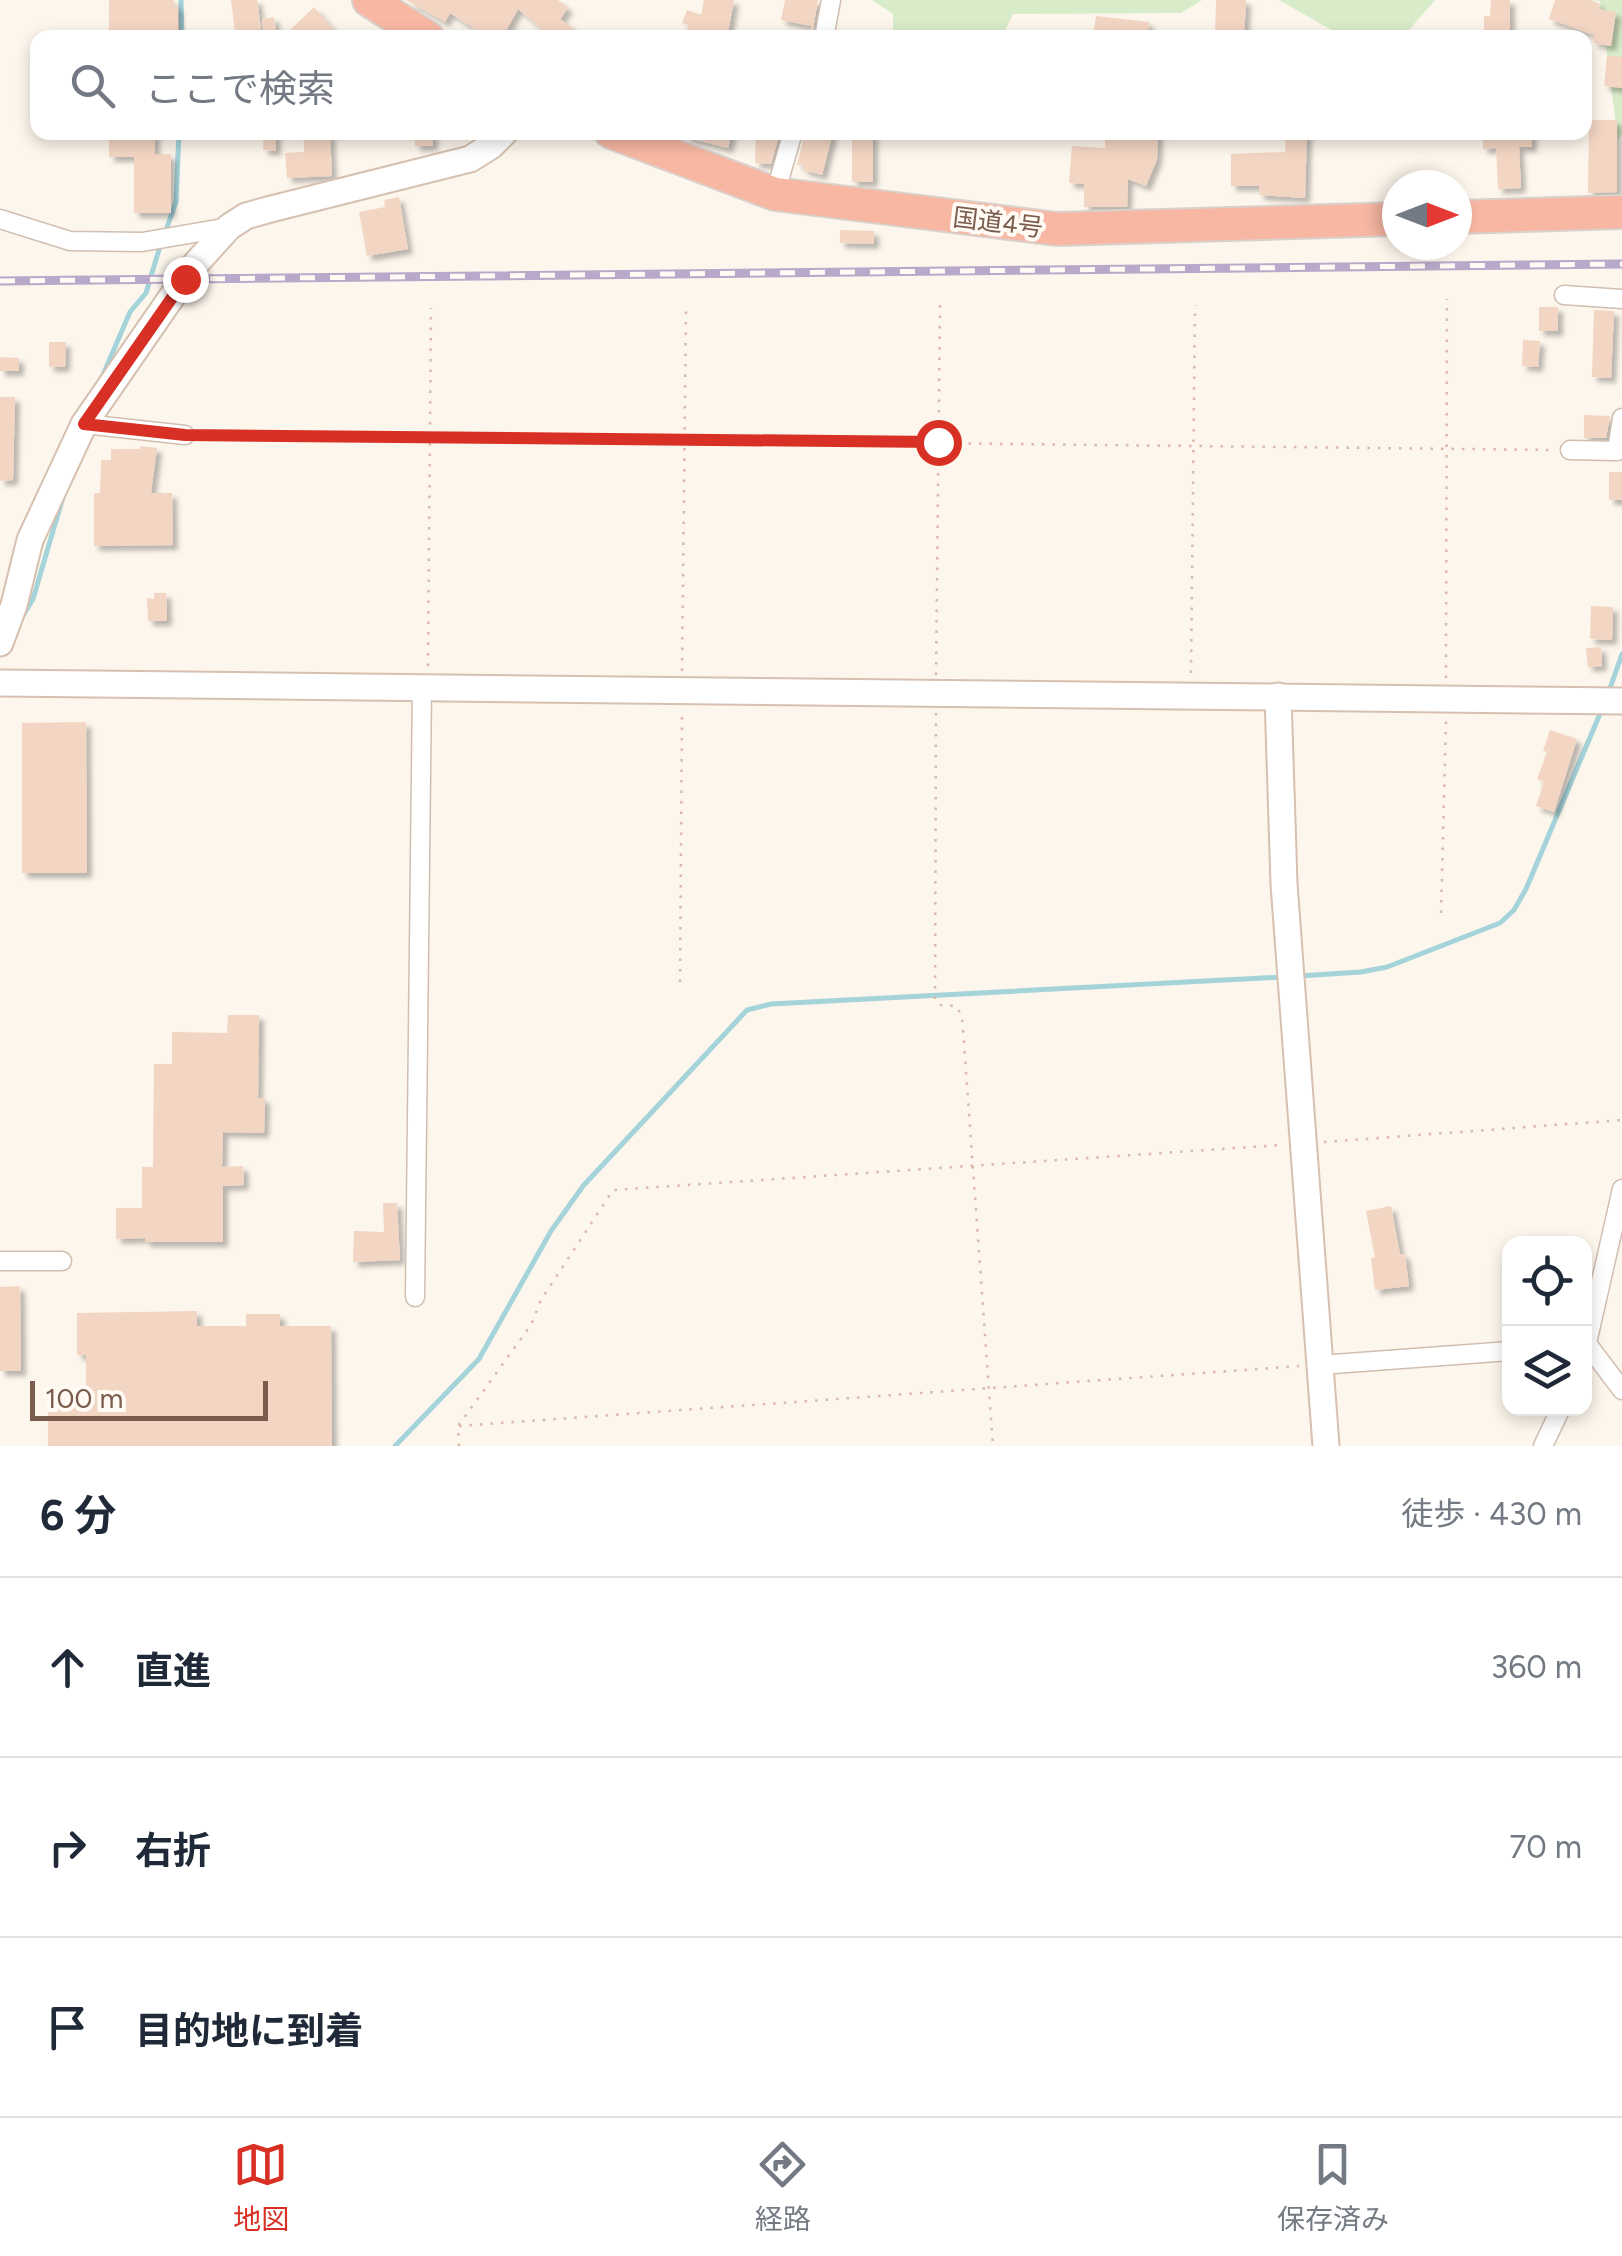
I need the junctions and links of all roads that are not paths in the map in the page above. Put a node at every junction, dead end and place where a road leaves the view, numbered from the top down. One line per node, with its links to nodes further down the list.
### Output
1 (370, 0): 3 (highway)
2 (831, 0): 4 (street)
3 (416, 30)
4 (825, 30)
5 (497, 140): 13 (street)
6 (632, 140): 8 (highway, 国道4号)
7 (791, 140): 8 (street)
8 (776, 194): 12 (highway, 国道4号)
9 (1622, 212): 10 (highway)
10 (1472, 217)
11 (0, 219): 13 (street)
12 (1382, 219)
13 (229, 226): 17 (street)
14 (1564, 295): 15 (street)
15 (1622, 299)
16 (1622, 418): 19 (street)
17 (84, 424): 18 (street); 20 (street)
18 (185, 435)
19 (1570, 450)
20 (7, 603): 21 (street)
21 (0, 642)
22 (0, 683): 23 (street)
23 (425, 685): 24 (street); 29 (street)
24 (1278, 696): 25 (street); 33 (street)
25 (1622, 701)
26 (1622, 1189): 30 (street)
27 (62, 1260): 28 (street)
28 (0, 1261)
29 (416, 1297)
30 (1591, 1326)
31 (1502, 1352): 33 (street)
32 (1592, 1356): 34 (street)
33 (1320, 1365): 36 (street)
34 (1622, 1390)
35 (1558, 1416): 37 (street)
36 (1326, 1446)
37 (1543, 1446)

